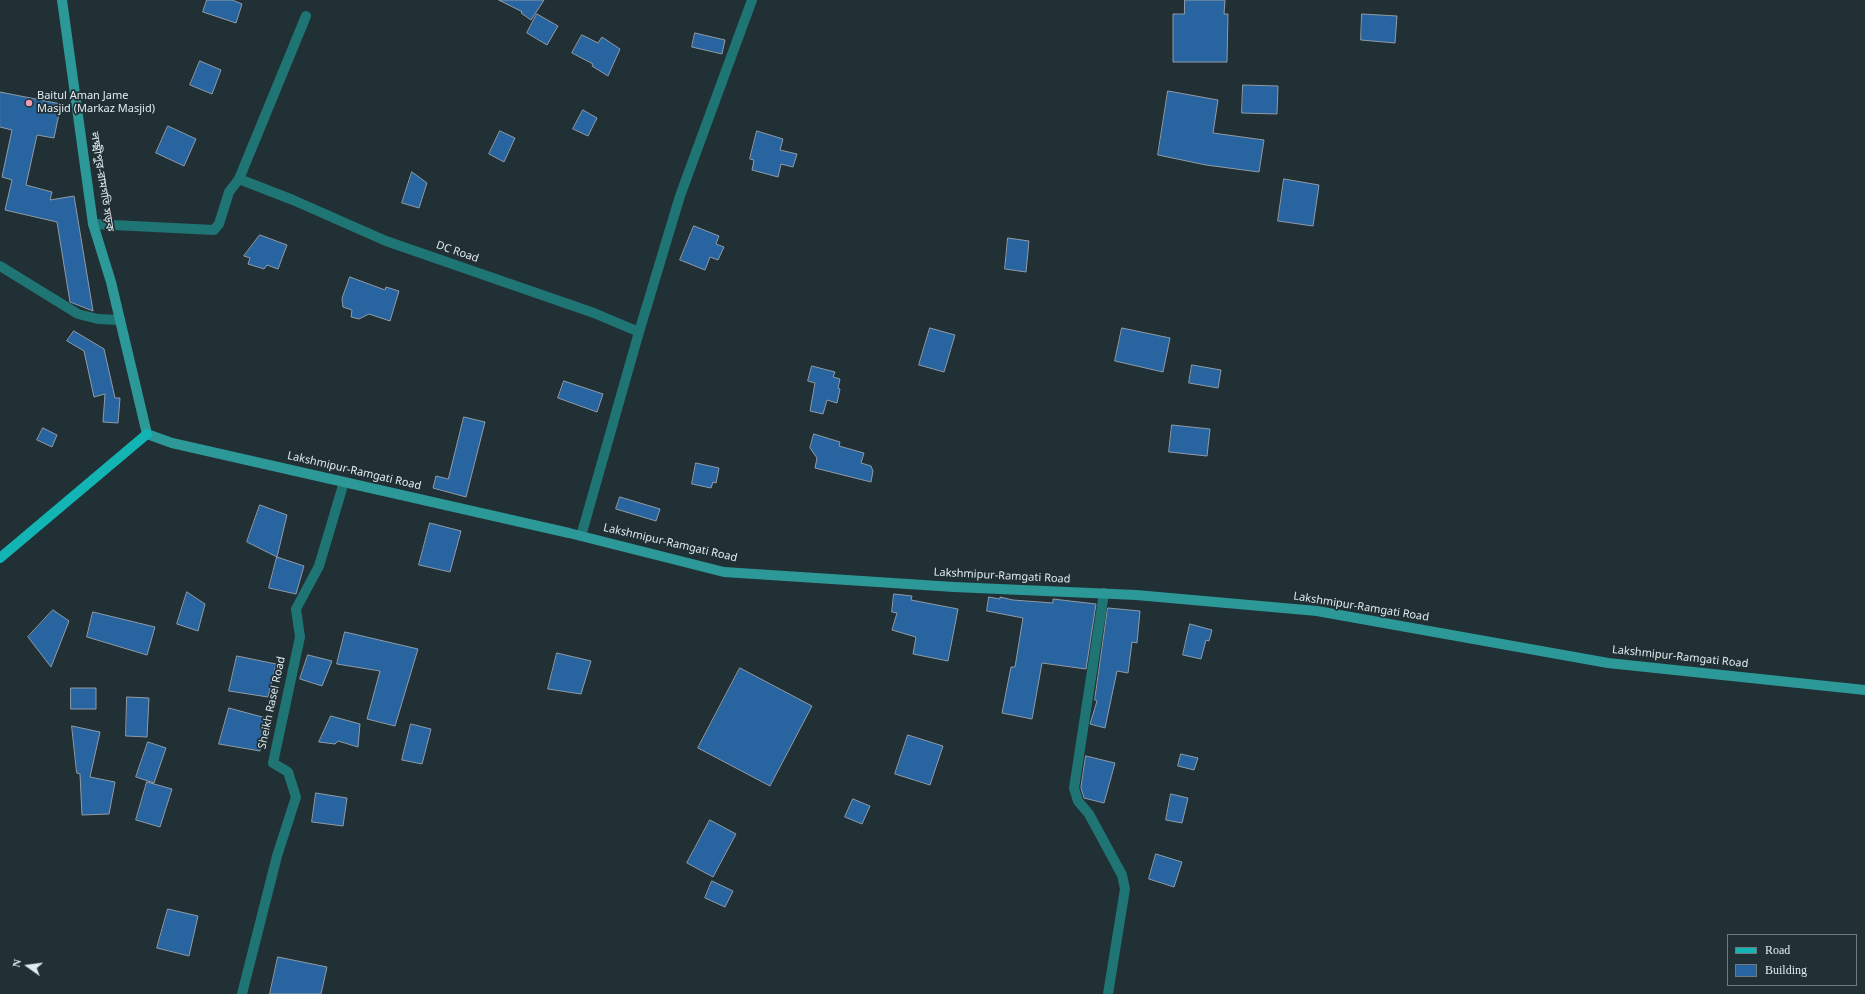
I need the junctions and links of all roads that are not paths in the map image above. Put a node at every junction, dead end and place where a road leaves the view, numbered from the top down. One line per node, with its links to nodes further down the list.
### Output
1 (62, 0): 5 (main road, লক্ষ্মীপুর-রামগতি সড়ক)
2 (752, 0): 8 (street)
3 (306, 16): 4 (street)
4 (239, 179): 5 (street); 8 (street, DC Road)
5 (93, 224): 7 (main road, লক্ষ্মীপুর-রামগতি সড়ক)
6 (0, 266): 7 (street)
7 (120, 320): 9 (main road, লক্ষ্মীপুর-রামগতি সড়ক)
8 (638, 332): 11 (street)
9 (147, 434): 10 (main road, Lakshmipur-Ramgati Road); 12 (main road)
10 (344, 482): 11 (main road, Lakshmipur-Ramgati Road); 15 (street, Sheikh Rasel Road)
11 (581, 536): 13 (main road, Lakshmipur-Ramgati Road)
12 (0, 558)
13 (1104, 593): 14 (main road, Lakshmipur-Ramgati Road); 16 (street)
14 (1865, 690)
15 (242, 994)
16 (1108, 994)

